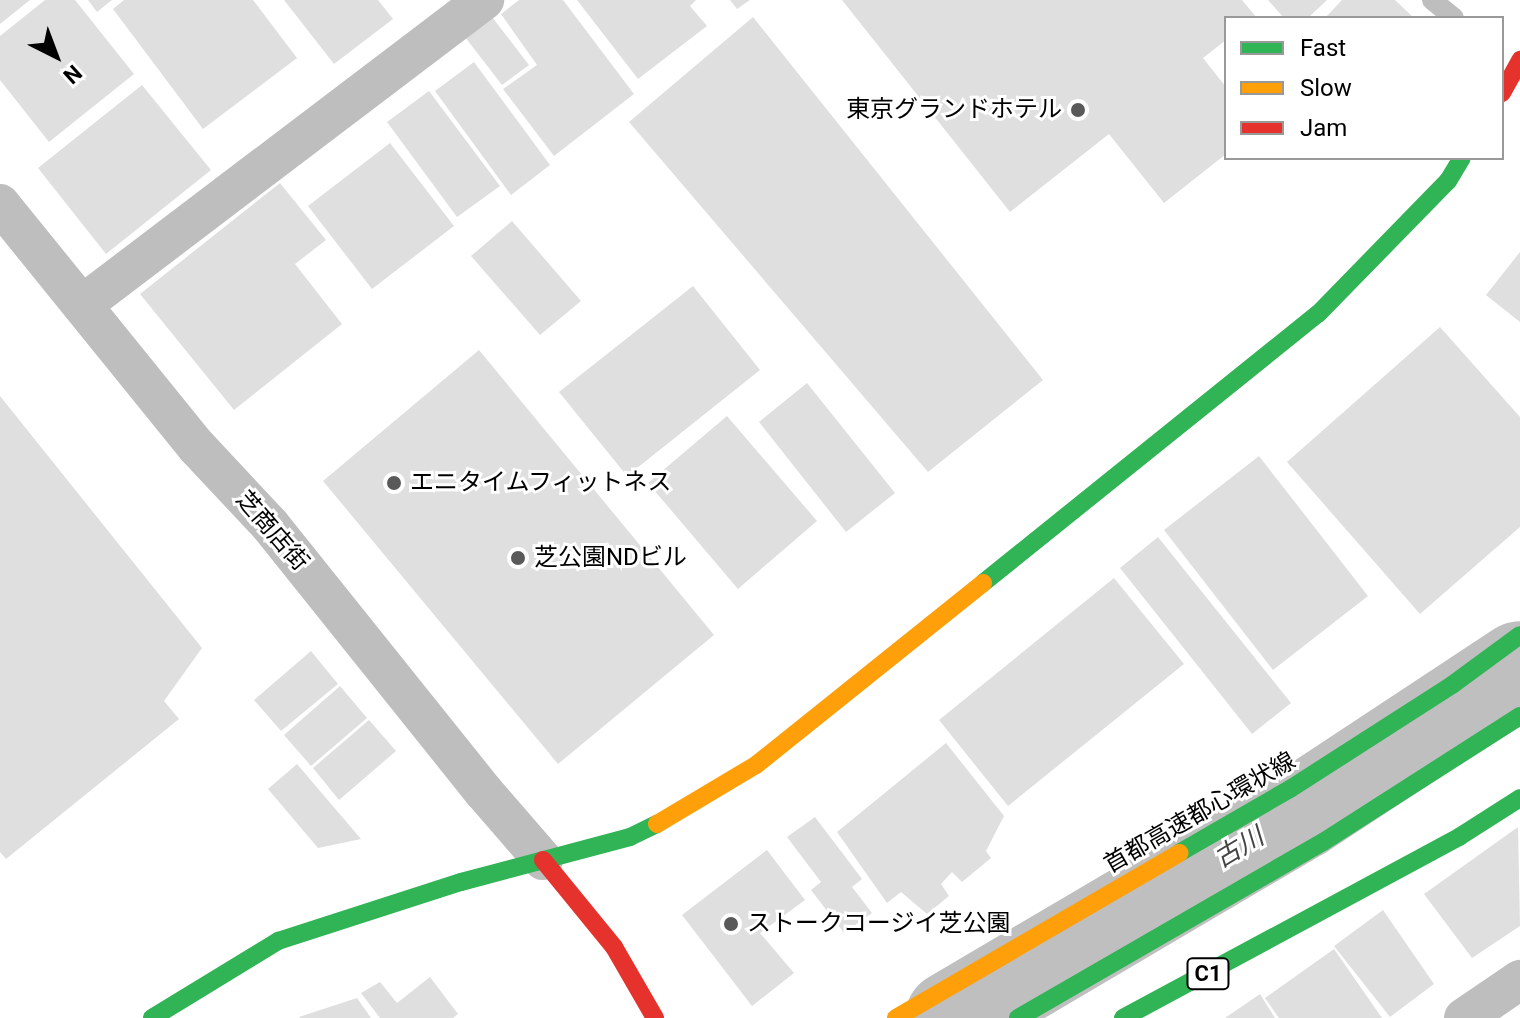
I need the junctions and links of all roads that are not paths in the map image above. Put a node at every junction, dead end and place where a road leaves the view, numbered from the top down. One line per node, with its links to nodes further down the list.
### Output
1 (484, 0): 8 (street)
2 (1432, 0): 3 (lane)
3 (1452, 16)
4 (1513, 63): 5 (main road)
5 (1504, 88)
6 (1461, 160): 12 (main road)
7 (0, 204): 8 (street, 芝商店街)
8 (82, 305): 12 (street, 芝商店街)
9 (1520, 635): 16 (main road, 首都高速都心環状線)
10 (1520, 716): 17 (main road, C1)
11 (1520, 798): 18 (main road, C1)
12 (543, 860): 14 (main road); 15 (main road)
13 (1520, 980): 19 (street)
14 (152, 1018)
15 (655, 1018)
16 (896, 1018)
17 (1018, 1018)
18 (1123, 1018)
19 (1464, 1018)

